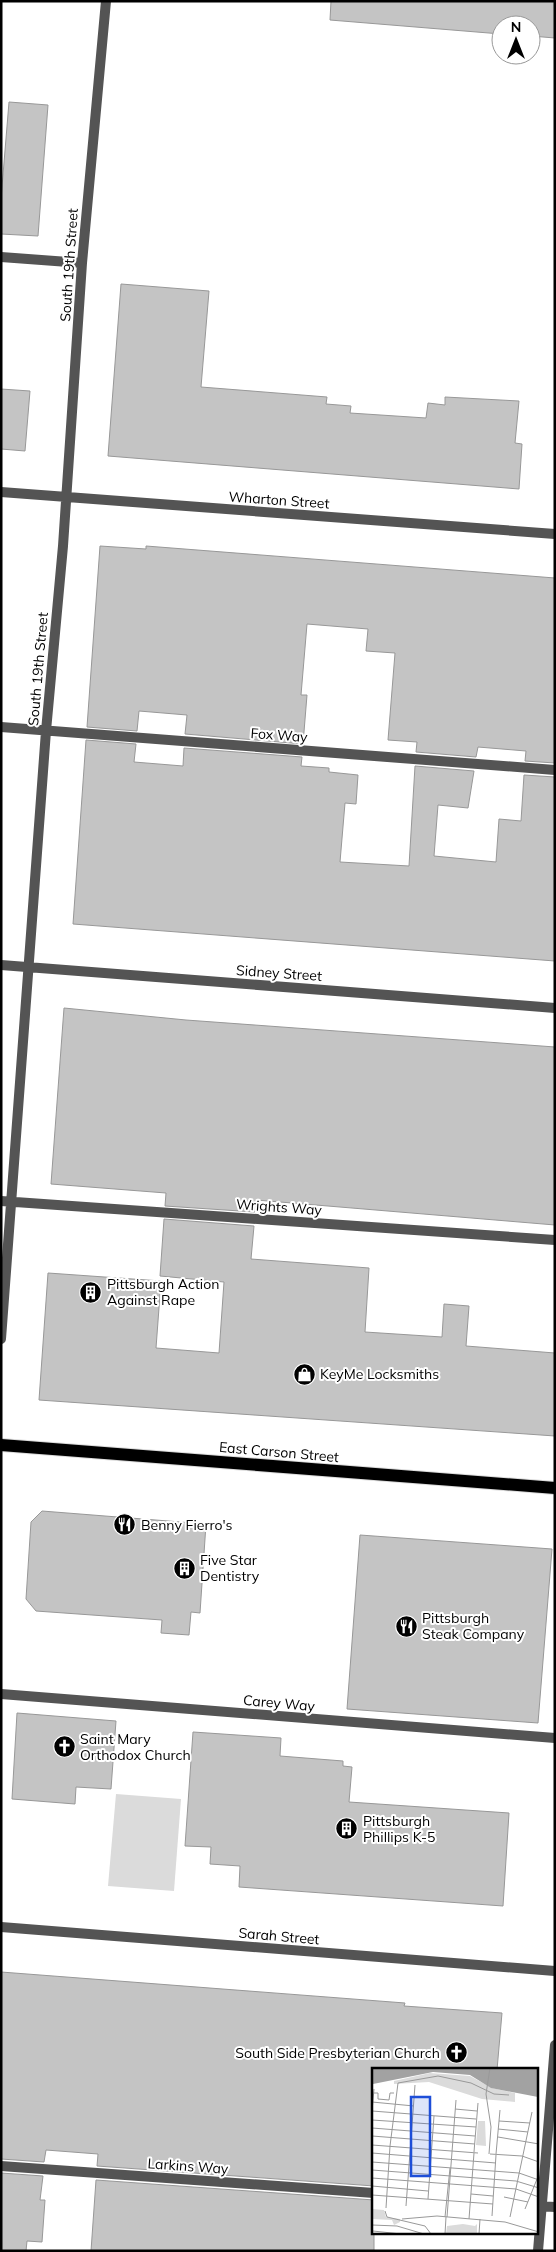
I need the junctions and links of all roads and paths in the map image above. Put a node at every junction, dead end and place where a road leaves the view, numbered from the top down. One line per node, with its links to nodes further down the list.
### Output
1 (106, 1): 3 (street, South 19th Street)
2 (1, 257): 3 (street)
3 (82, 263): 5 (street, South 19th Street)
4 (1, 492): 5 (street, Wharton Street)
5 (67, 497): 6 (street, Wharton Street); 8 (street, South 19th Street)
6 (555, 534)
7 (1, 727): 8 (street, Fox Way)
8 (46, 730): 9 (street, Fox Way); 11 (street, South 19th Street)
9 (555, 770)
10 (1, 965): 11 (street, Sidney Street)
11 (28, 967): 12 (street, Sidney Street); 13 (street, South 19th Street)
12 (555, 1008)
13 (6, 1201): 14 (street, Wrights Way); 15 (street, South 19th Street)
14 (555, 1240)
15 (1, 1339)
16 (1, 1445): 17 (main road, East Carson Street)
17 (555, 1488)
18 (1, 1694): 19 (street, Carey Way)
19 (555, 1738)
20 (1, 1927): 21 (street, Sarah Street)
21 (555, 1971)
22 (555, 2045): 25 (street)
23 (1, 2166): 24 (street, Larkins Way)
24 (372, 2194)
25 (539, 2206): 26 (street); 27 (street)
26 (555, 2207)
27 (538, 2251)

